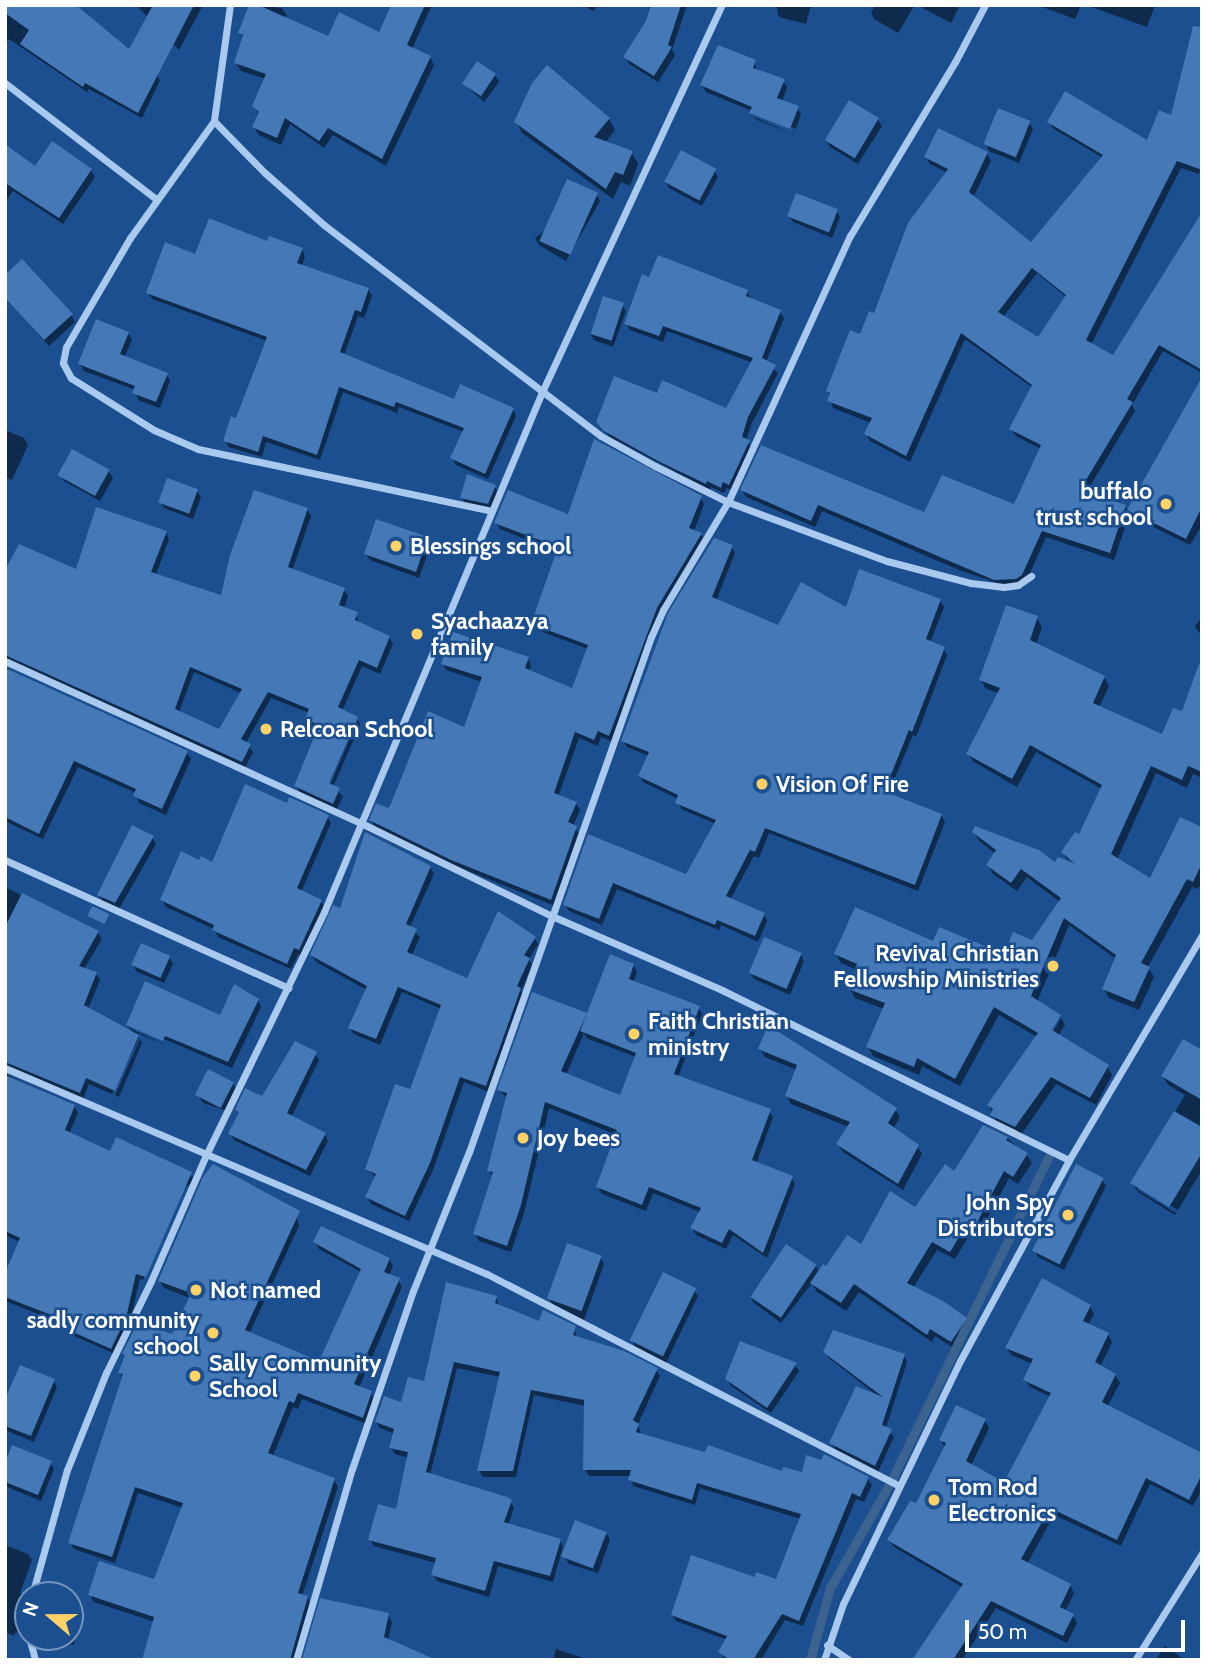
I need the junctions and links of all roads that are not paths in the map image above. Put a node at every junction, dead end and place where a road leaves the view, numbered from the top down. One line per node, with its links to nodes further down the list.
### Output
1 (230, 5): 5 (street)
2 (722, 5): 7 (street)
3 (985, 5): 8 (street)
4 (5, 83): 6 (street)
5 (214, 121): 6 (street); 7 (street)
6 (156, 199): 9 (street)
7 (542, 391): 8 (street); 9 (street)
8 (729, 502): 10 (street); 14 (street)
9 (491, 511): 12 (street)
10 (1031, 576)
11 (5, 661): 12 (street)
12 (361, 823): 14 (street); 16 (street)
13 (5, 860): 16 (street)
14 (552, 916): 19 (street); 20 (street)
15 (1202, 935): 19 (street)
16 (288, 988): 18 (street)
17 (5, 1068): 18 (street)
18 (206, 1153): 20 (street); 23 (street)
19 (1069, 1160): 21 (street)
20 (429, 1247): 21 (street); 25 (street)
21 (898, 1485): 24 (street)
22 (1202, 1553): 28 (street)
23 (36, 1581)
24 (827, 1645): 26 (street); 27 (street)
25 (296, 1660)
26 (824, 1660)
27 (849, 1660)
28 (1135, 1660)

